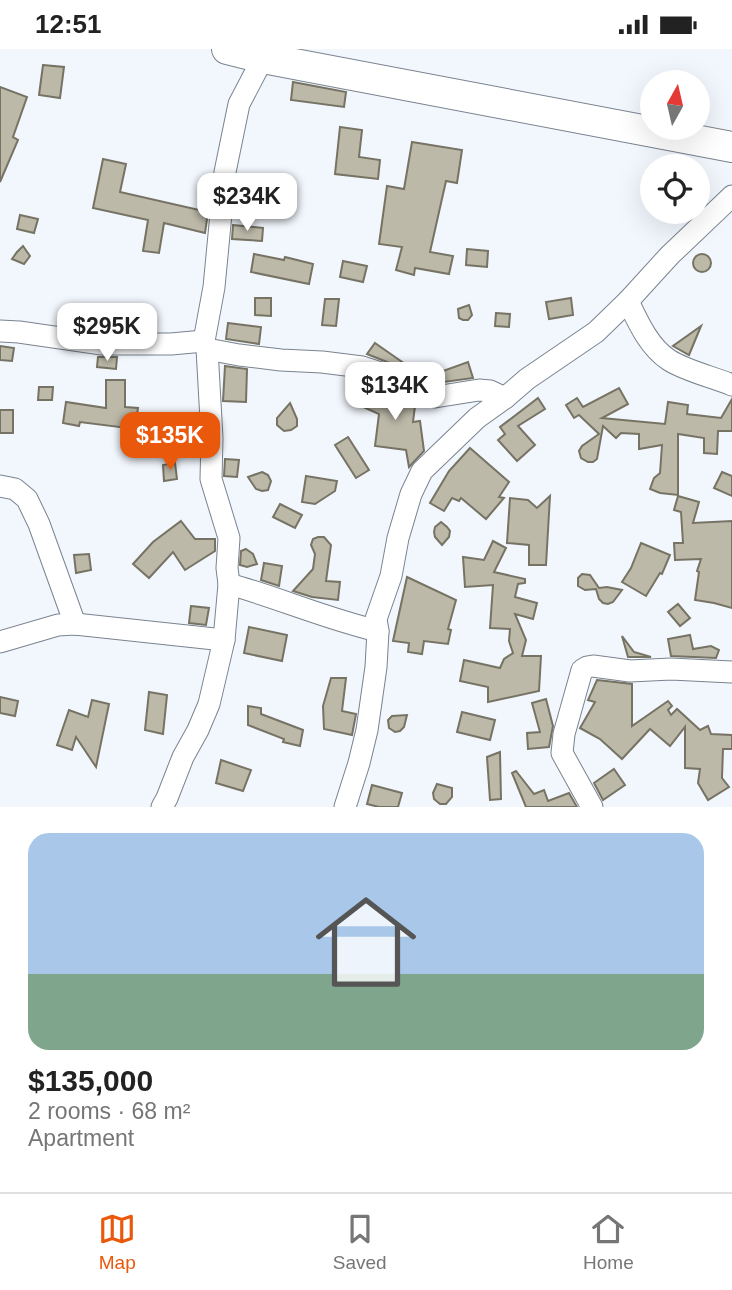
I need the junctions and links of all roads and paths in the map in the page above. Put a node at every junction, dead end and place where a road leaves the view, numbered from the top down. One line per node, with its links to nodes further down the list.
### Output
1 (227, 49): 2 (main road)
2 (263, 58): 3 (main road); 7 (street)
3 (732, 147)
4 (732, 196): 5 (street)
5 (628, 301): 8 (street); 9 (street)
6 (0, 331): 7 (street)
7 (206, 345): 9 (street); 11 (street)
8 (732, 385)
9 (505, 398): 13 (street)
10 (0, 486): 12 (street)
11 (229, 584): 13 (street); 14 (street)
12 (75, 624): 14 (street); 15 (street)
13 (378, 631): 18 (street)
14 (224, 640): 17 (street)
15 (0, 642)
16 (732, 672): 19 (street)
17 (162, 807)
18 (345, 807)
19 (592, 807)

